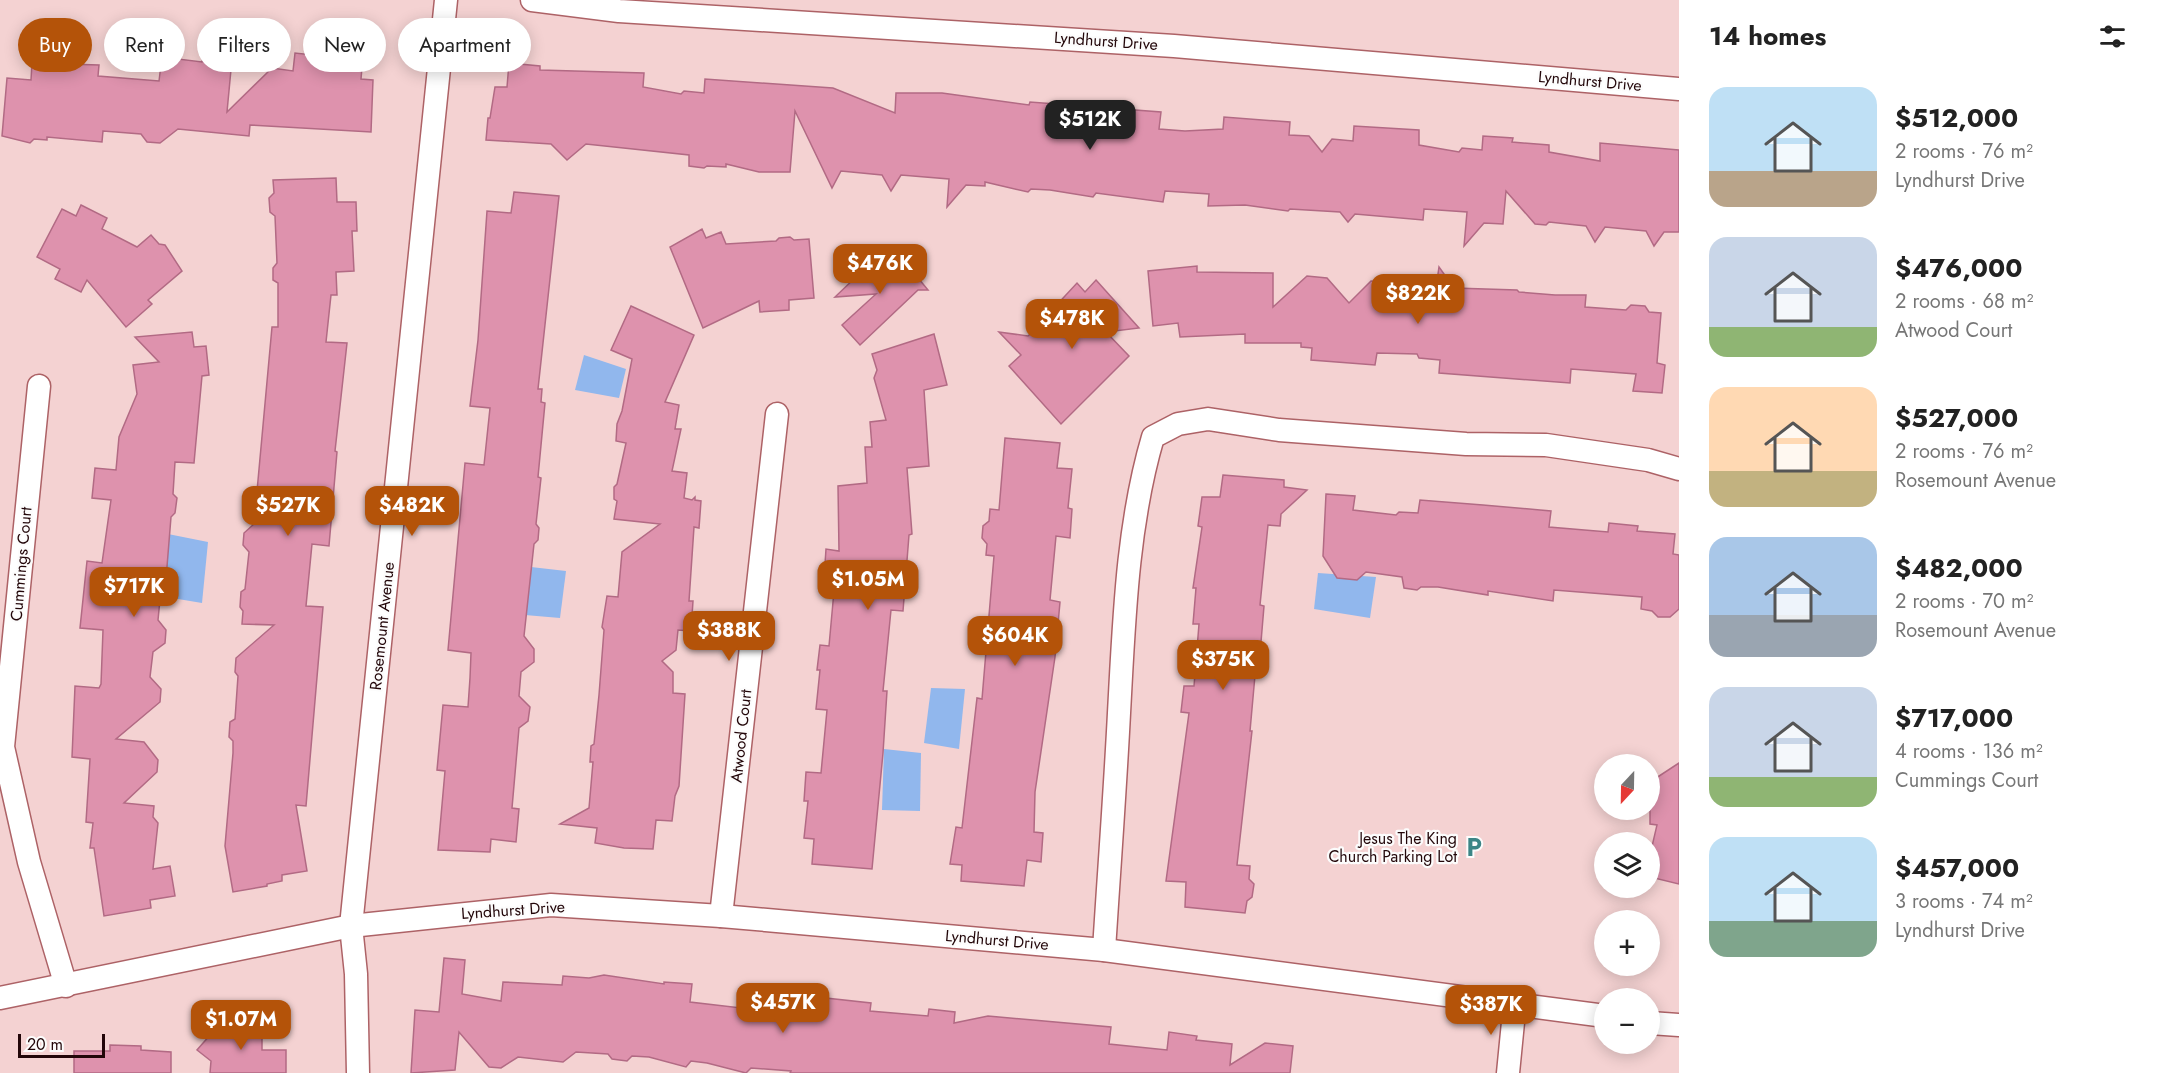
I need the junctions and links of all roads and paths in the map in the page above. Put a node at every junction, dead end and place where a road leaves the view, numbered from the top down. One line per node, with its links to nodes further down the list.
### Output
1 (446, 0): 8 (street, Rosemount Avenue)
2 (532, 0): 3 (street, Lyndhurst Drive)
3 (1679, 89)
4 (39, 386): 10 (street, Cummings Court)
5 (777, 414): 7 (street, Atwood Court)
6 (1679, 469): 9 (street)
7 (721, 916): 8 (street, Lyndhurst Drive); 9 (street, Lyndhurst Drive)
8 (351, 926): 10 (street, Lyndhurst Drive); 16 (street, Rosemount Avenue)
9 (1104, 950): 12 (street, Lyndhurst Drive)
10 (66, 986): 11 (street, Lyndhurst Drive)
11 (0, 998)
12 (1515, 1002): 13 (street, Lyndhurst Drive); 17 (street)
13 (1594, 1014)
14 (1660, 1024): 15 (street)
15 (1679, 1025)
16 (358, 1073)
17 (1508, 1073)

